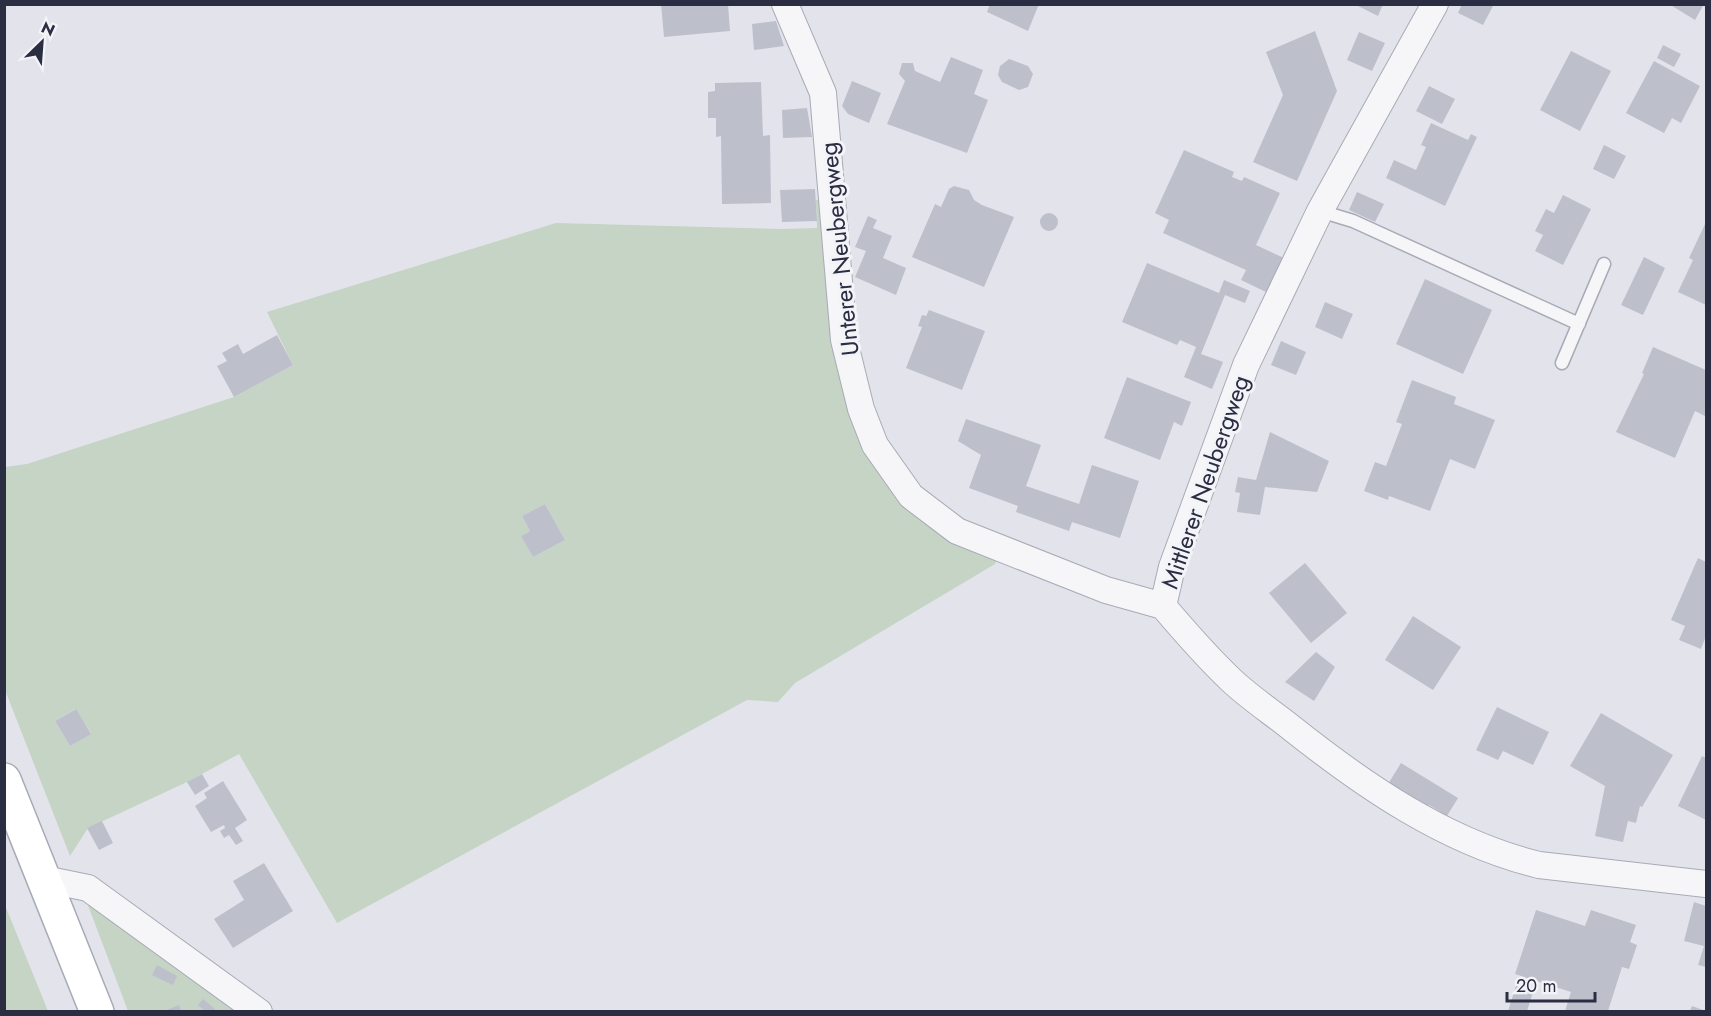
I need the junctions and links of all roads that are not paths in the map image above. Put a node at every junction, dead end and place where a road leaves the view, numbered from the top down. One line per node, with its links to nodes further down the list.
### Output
1 (785, 4): 7 (street, Unterer Neubergweg)
2 (1435, 4): 3 (street, Mittlerer Neubergweg)
3 (1320, 211): 5 (lane); 7 (street, Mittlerer Neubergweg)
4 (1604, 264): 5 (lane)
5 (1579, 324): 6 (lane)
6 (1562, 363)
7 (1163, 606): 10 (street, Mittlerer Neubergweg)
8 (4, 780): 9 (main road)
9 (44, 879): 11 (main road); 12 (street)
10 (1707, 884)
11 (97, 1011)
12 (259, 1011)

